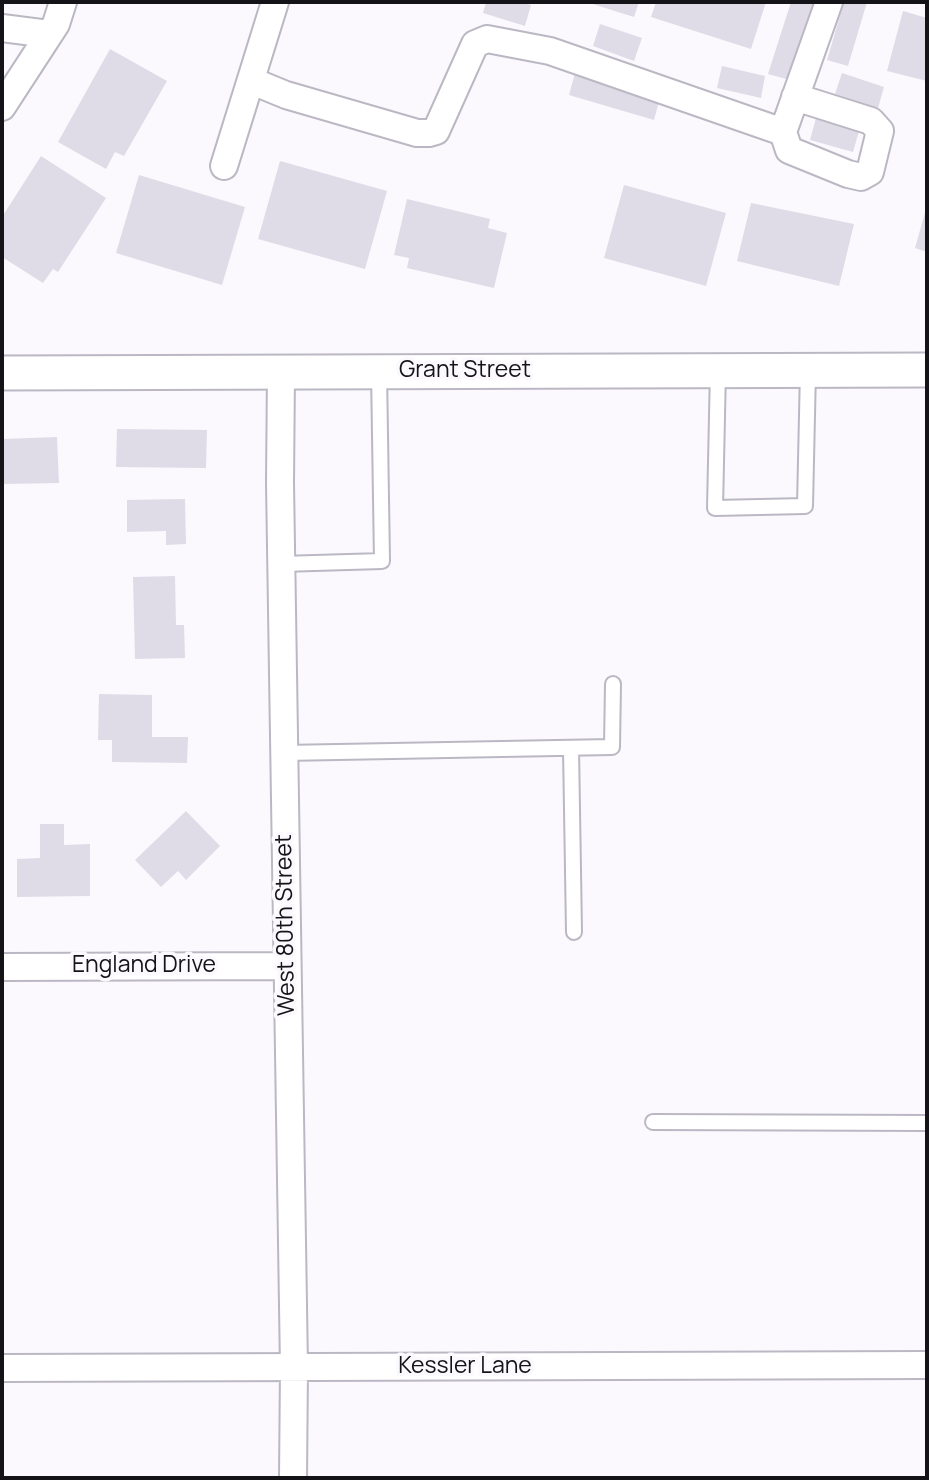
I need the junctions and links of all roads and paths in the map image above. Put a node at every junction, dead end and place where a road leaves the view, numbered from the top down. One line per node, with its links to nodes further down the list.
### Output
1 (63, 2): 5 (street)
2 (275, 2): 6 (street)
3 (830, 2): 7 (street)
4 (2, 28): 5 (street)
5 (50, 34): 8 (street)
6 (252, 81): 9 (street); 10 (street)
7 (795, 97): 9 (street); 9 (street)
8 (2, 107)
9 (783, 132)
10 (224, 166)
11 (718, 370): 12 (street, Grant Street); 12 (lane); 15 (street, Grant Street)
12 (808, 370): 13 (street, Grant Street)
13 (927, 370)
14 (281, 372): 15 (street, Grant Street); 16 (street, Grant Street); 17 (street, West 80th Street)
15 (379, 372): 17 (lane)
16 (2, 373)
17 (281, 564): 20 (street, West 80th Street)
18 (613, 684): 19 (lane)
19 (570, 748): 20 (lane); 21 (lane)
20 (283, 753): 22 (street, West 80th Street)
21 (574, 932)
22 (286, 966): 23 (street, England Drive); 28 (street, West 80th Street)
23 (2, 967)
24 (653, 1122): 25 (lane)
25 (927, 1123)
26 (927, 1366): 28 (street, Kessler Lane)
27 (2, 1368): 28 (street, Kessler Lane)
28 (294, 1368): 29 (street, West 80th Street)
29 (293, 1478)

